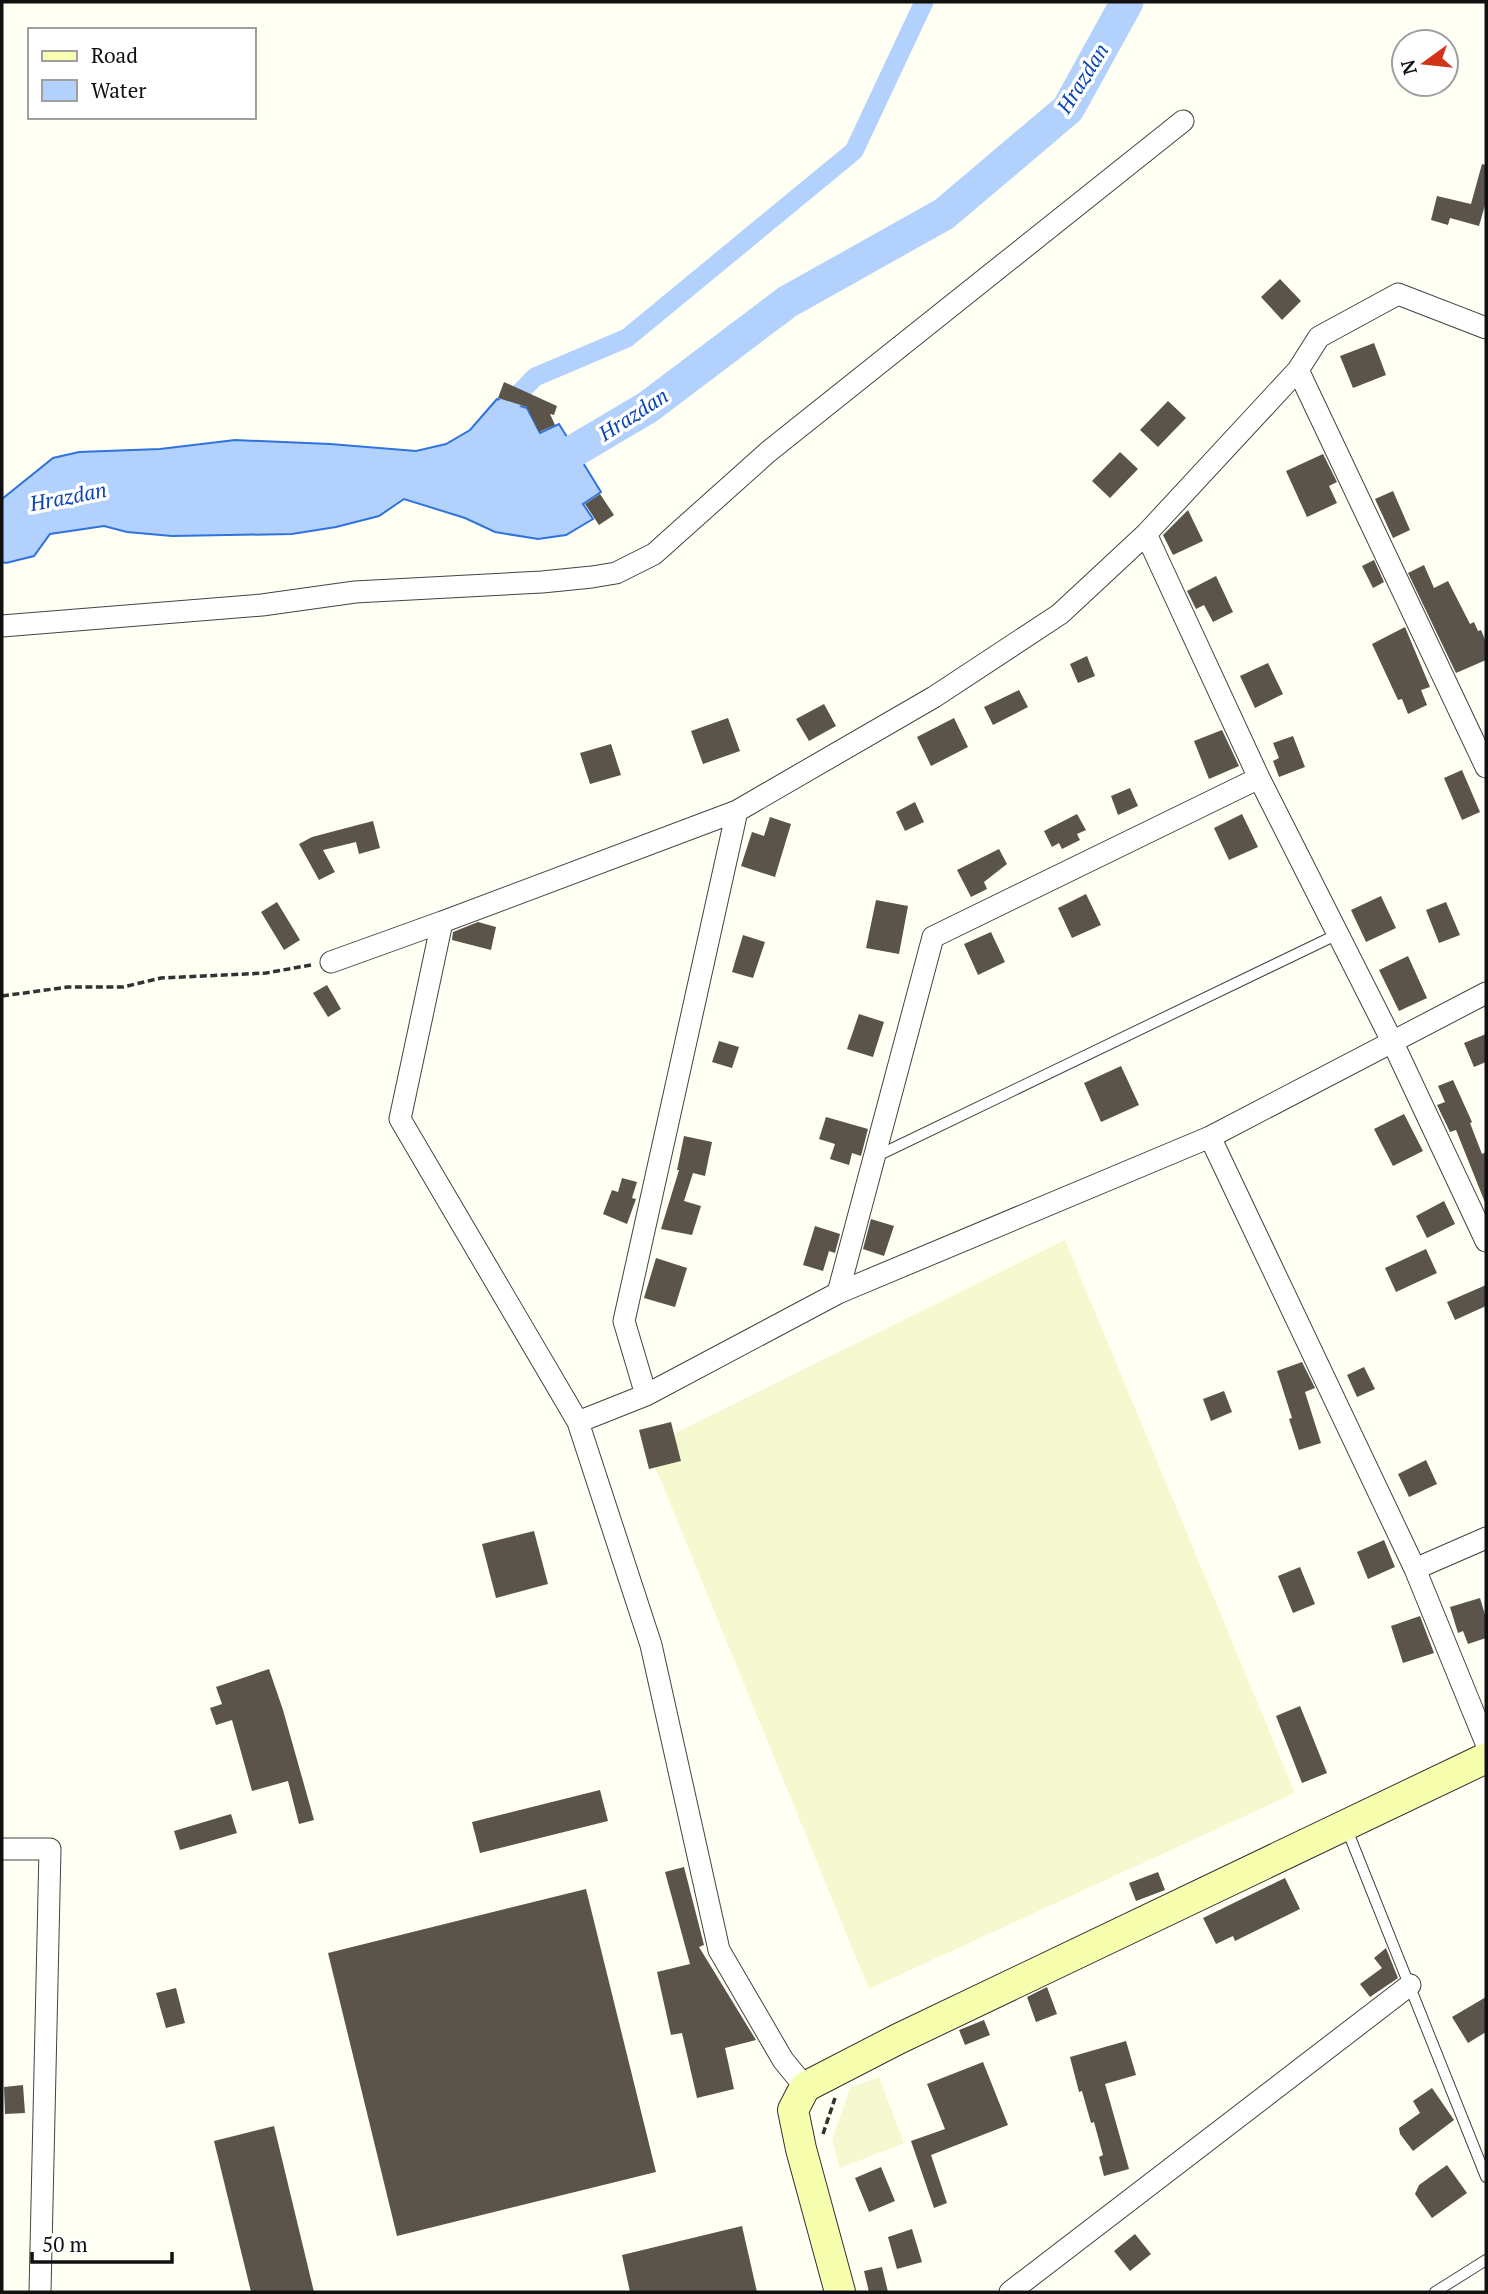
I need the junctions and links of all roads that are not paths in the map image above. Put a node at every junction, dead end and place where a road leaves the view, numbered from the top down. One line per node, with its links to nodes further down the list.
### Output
1 (1183, 121): 5 (street)
2 (1486, 328): 3 (street)
3 (1298, 370): 4 (street); 6 (street)
4 (1146, 534): 7 (street); 8 (street)
5 (2, 626)
6 (1486, 766)
7 (1259, 779): 10 (street); 15 (street)
8 (737, 811): 9 (street); 18 (street)
9 (442, 922): 11 (street); 19 (street)
10 (1338, 934): 13 (street); 15 (lane)
11 (331, 962)
12 (1486, 992): 13 (street)
13 (1392, 1041): 14 (street); 16 (street)
14 (1210, 1137): 17 (street); 21 (street)
15 (874, 1157): 17 (street)
16 (1486, 1241)
17 (838, 1293): 18 (street)
18 (646, 1395): 19 (street)
19 (578, 1422): 27 (street)
20 (1486, 1538): 21 (street)
21 (1415, 1569): 22 (street)
22 (1486, 1743)
23 (1486, 1758): 24 (street)
24 (1345, 1825): 26 (lane); 27 (street)
25 (4, 1849): 30 (street)
26 (1410, 1985): 28 (lane); 32 (street)
27 (805, 2087): 31 (street)
28 (1486, 2177)
29 (1486, 2260): 33 (lane)
30 (40, 2292)
31 (840, 2292)
32 (1010, 2292)
33 (1435, 2292)

